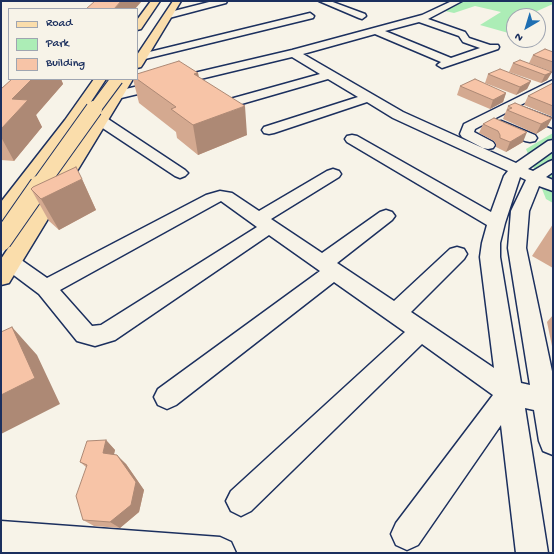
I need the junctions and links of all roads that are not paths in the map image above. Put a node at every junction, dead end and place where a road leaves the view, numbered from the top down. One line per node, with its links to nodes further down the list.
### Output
1 (156, 1): 14 (main road)
2 (161, 1): 17 (main road)
3 (166, 1): 19 (main road)
4 (178, 1): 8 (main road)
5 (223, 1): 8 (street)
6 (323, 1): 10 (street)
7 (458, 1): 12 (street)
8 (169, 14): 22 (main road)
9 (310, 16): 22 (street)
10 (362, 16)
11 (352, 18): 15 (street)
12 (420, 19): 13 (street); 20 (street)
13 (399, 24): 15 (street); 16 (street)
14 (138, 26)
15 (376, 30): 20 (street); 21 (street)
16 (415, 31)
17 (138, 36)
18 (500, 44): 20 (street)
19 (138, 45)
20 (489, 48)
21 (294, 53): 23 (street); 29 (street)
22 (139, 61)
23 (329, 75): 30 (street); 32 (street)
24 (99, 80): 35 (main road)
25 (108, 80): 35 (main road)
26 (126, 80): 29 (main road)
27 (268, 81): 30 (street)
28 (543, 83): 31 (street); 33 (street)
29 (117, 87): 37 (main road); 51 (main road, bridge)
30 (280, 89): 34 (street)
31 (553, 97)
32 (367, 98): 39 (street); 46 (street)
33 (509, 101): 36 (street); 38 (street)
34 (234, 102)
35 (74, 118): 37 (main road); 47 (main road)
36 (484, 118): 40 (street); 46 (street)
37 (99, 122): 44 (street); 54 (main road)
38 (553, 124)
39 (269, 130)
40 (530, 138)
41 (352, 139): 50 (street)
42 (553, 144): 46 (street)
43 (553, 165): 46 (street)
44 (180, 173)
45 (333, 174): 49 (street)
46 (532, 174): 50 (street); 60 (street)
47 (1, 215)
48 (386, 216): 53 (street)
49 (264, 223): 53 (street); 55 (street); 55 (street)
50 (496, 223): 58 (street)
51 (1, 241)
52 (457, 254): 56 (street)
53 (328, 267): 56 (street); 59 (street)
54 (6, 270): 55 (street)
55 (46, 288)
56 (396, 313): 57 (street)
57 (422, 331): 58 (street); 62 (street)
58 (510, 392): 60 (street); 63 (street); 67 (street)
59 (167, 397)
60 (546, 401): 61 (street)
61 (553, 441)
62 (241, 501)
63 (407, 534)
64 (1, 537): 65 (street)
65 (47, 547): 66 (street)
66 (220, 553)
67 (532, 553)

